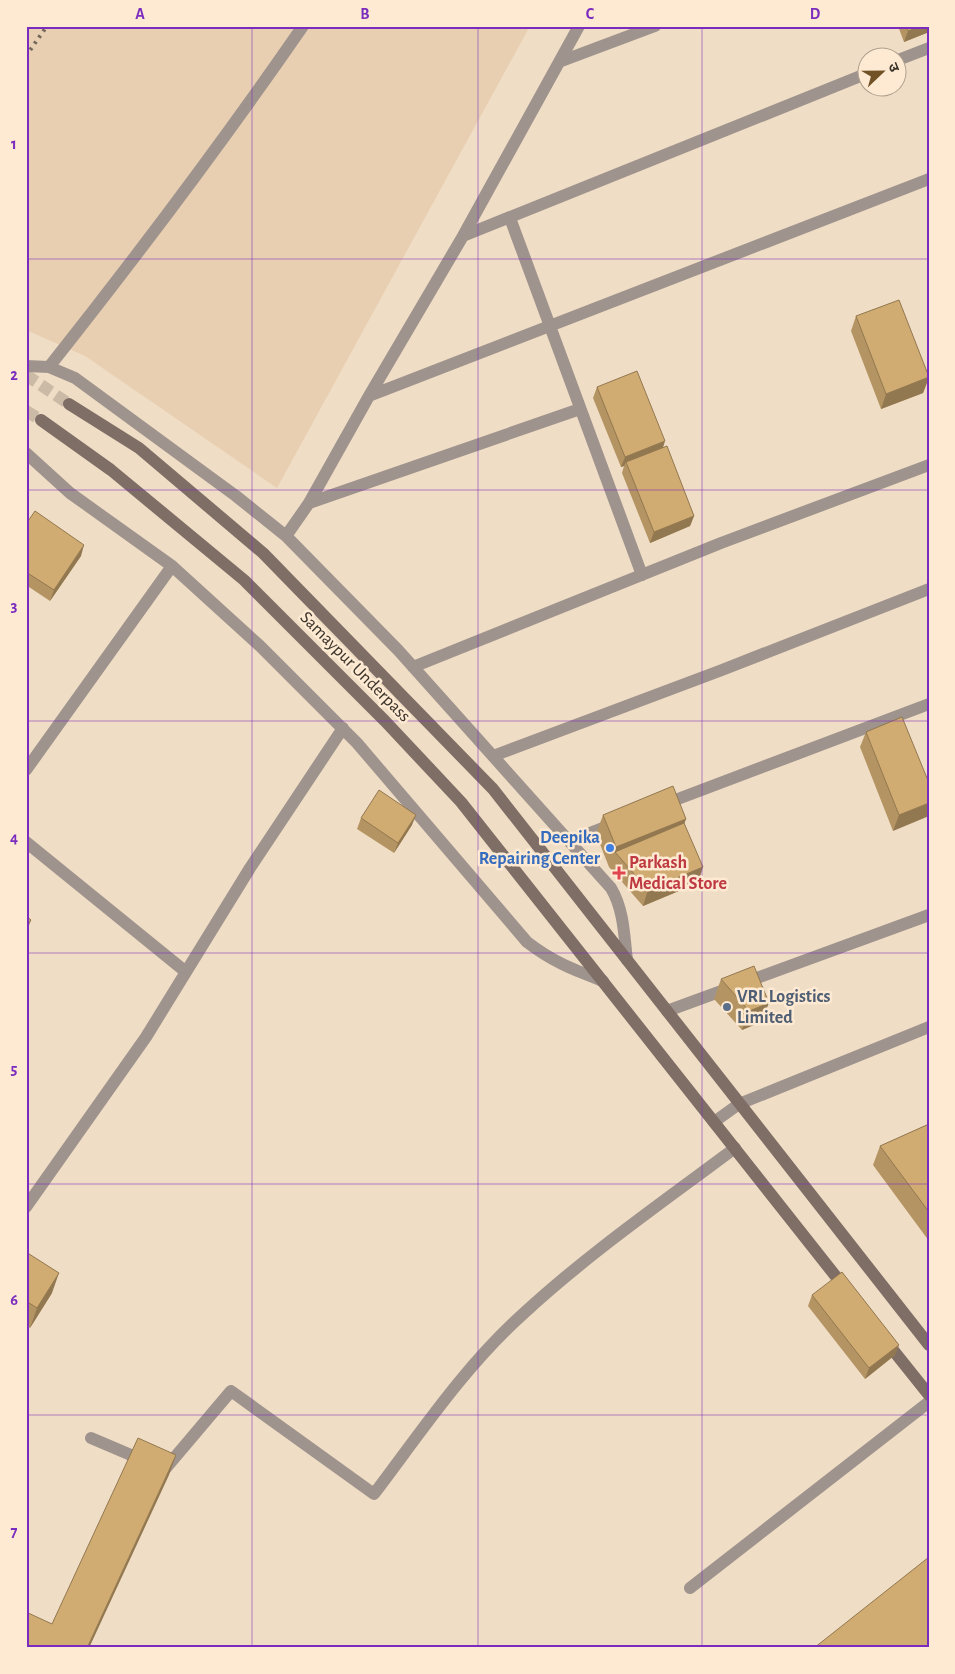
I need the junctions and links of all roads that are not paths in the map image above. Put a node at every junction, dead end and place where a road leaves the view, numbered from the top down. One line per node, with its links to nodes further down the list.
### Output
1 (303, 26): 13 (street)
2 (579, 26): 6 (street)
3 (655, 26): 6 (street)
4 (929, 48): 5 (street)
5 (908, 56)
6 (559, 62): 10 (street)
7 (858, 76): 9 (street)
8 (929, 179): 11 (street)
9 (510, 218): 10 (street); 11 (street)
10 (462, 236): 14 (street)
11 (549, 326): 14 (street); 16 (street)
12 (26, 366): 13 (street)
13 (49, 367): 21 (street)
14 (369, 396): 20 (street)
15 (69, 404): 35 (main road, Samaypur Underpass)
16 (580, 409): 20 (street); 23 (street)
17 (41, 420): 37 (main road, Samaypur Underpass)
18 (26, 453): 22 (street)
19 (929, 465): 23 (street)
20 (309, 503): 21 (street)
21 (286, 536): 25 (street)
22 (172, 566): 27 (street); 29 (street)
23 (642, 575): 25 (street)
24 (929, 589): 28 (street)
25 (413, 668): 28 (street)
26 (929, 704): 30 (street)
27 (343, 728): 36 (street); 37 (street)
28 (493, 756): 32 (street)
29 (26, 770)
30 (652, 809)
31 (624, 820): 32 (street)
32 (569, 841): 35 (street)
33 (26, 842): 36 (street)
34 (929, 915): 38 (street)
35 (627, 960): 38 (main road, Samaypur Underpass)
36 (186, 972): 43 (street)
37 (603, 981): 41 (main road, Samaypur Underpass)
38 (667, 1011): 40 (main road, Samaypur Underpass)
39 (929, 1027): 40 (street)
40 (739, 1104): 41 (street); 46 (main road, Samaypur Underpass)
41 (714, 1122): 42 (main road, Samaypur Underpass)
42 (735, 1148): 44 (main road, Samaypur Underpass); 49 (street)
43 (26, 1207)
44 (850, 1294)
45 (880, 1333): 47 (main road)
46 (929, 1345)
47 (929, 1394)
48 (929, 1402): 50 (street)
49 (90, 1438)
50 (690, 1588)

